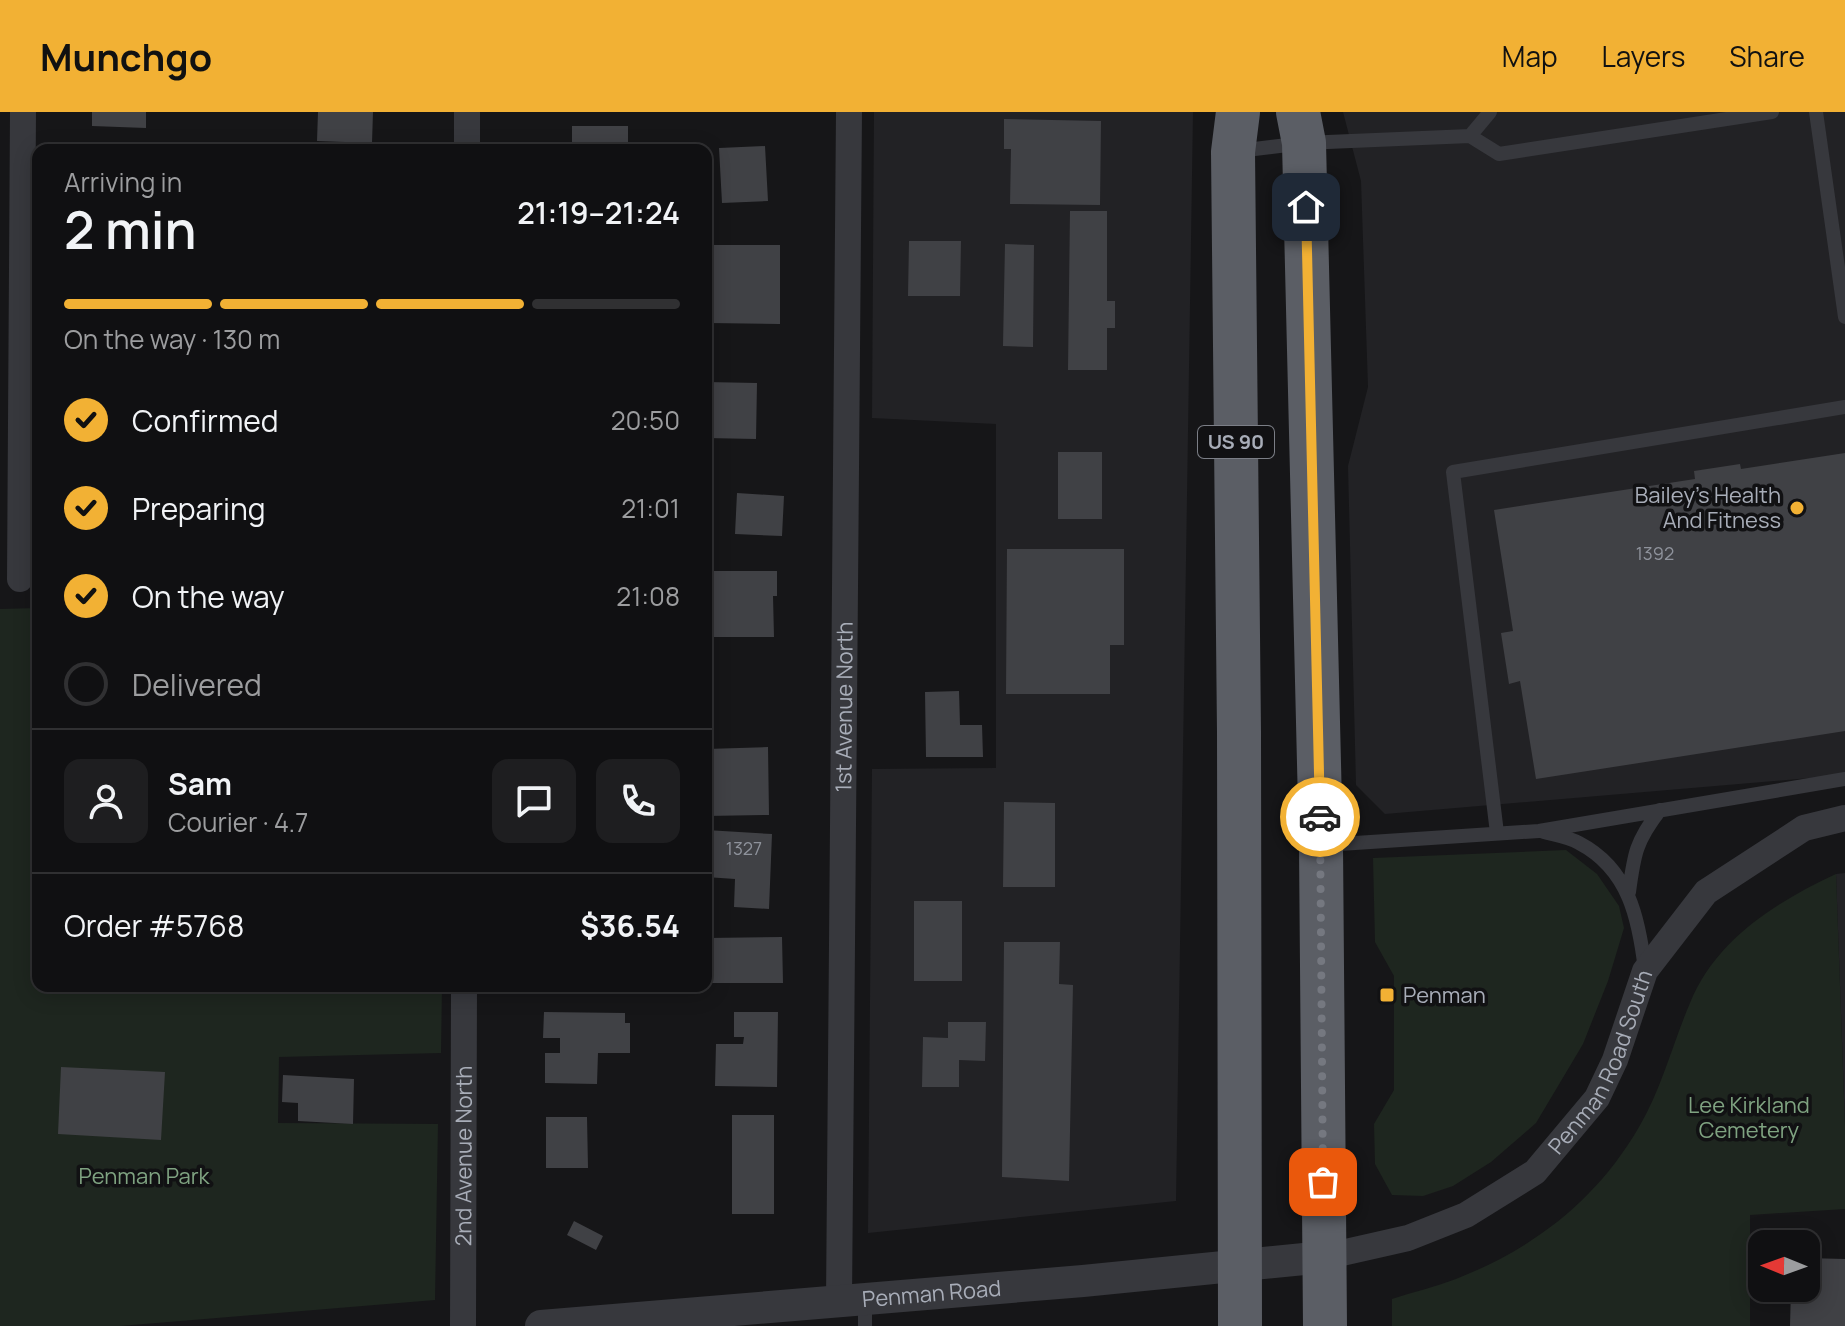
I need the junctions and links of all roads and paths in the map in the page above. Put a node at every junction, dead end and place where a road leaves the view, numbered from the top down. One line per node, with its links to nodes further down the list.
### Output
1 (23, 112): 13 (street)
2 (467, 112): 10 (street)
3 (849, 112): 25 (street, 1st Avenue North)
4 (1490, 112): 9 (lane)
5 (1772, 112): 9 (lane)
6 (1816, 112): 11 (lane)
7 (1301, 128): 8 (lane); 9 (lane); 19 (highway)
8 (1236, 132): 24 (highway, US 90)
9 (1470, 136)
10 (467, 144)
11 (1845, 317)
12 (1845, 407): 18 (lane)
13 (19, 579)
14 (1845, 779): 15 (lane)
15 (1660, 810): 17 (lane); 20 (lane)
16 (1845, 818): 21 (street, Penman Road South)
17 (1539, 831): 18 (lane); 20 (lane)
18 (1497, 833): 19 (lane)
19 (1321, 846): 23 (highway)
20 (1629, 892): 21 (lane)
21 (1645, 971): 23 (street, Penman Road South)
22 (464, 992): 27 (street, 2nd Avenue North)
23 (1324, 1257): 24 (street, Penman Road); 30 (highway)
24 (1241, 1265): 25 (street, Penman Road); 29 (highway, US 90)
25 (856, 1309): 26 (street, Penman Road)
26 (654, 1322): 28 (street, Penman Road)
27 (463, 1326)
28 (541, 1326)
29 (1240, 1326)
30 (1325, 1326)

